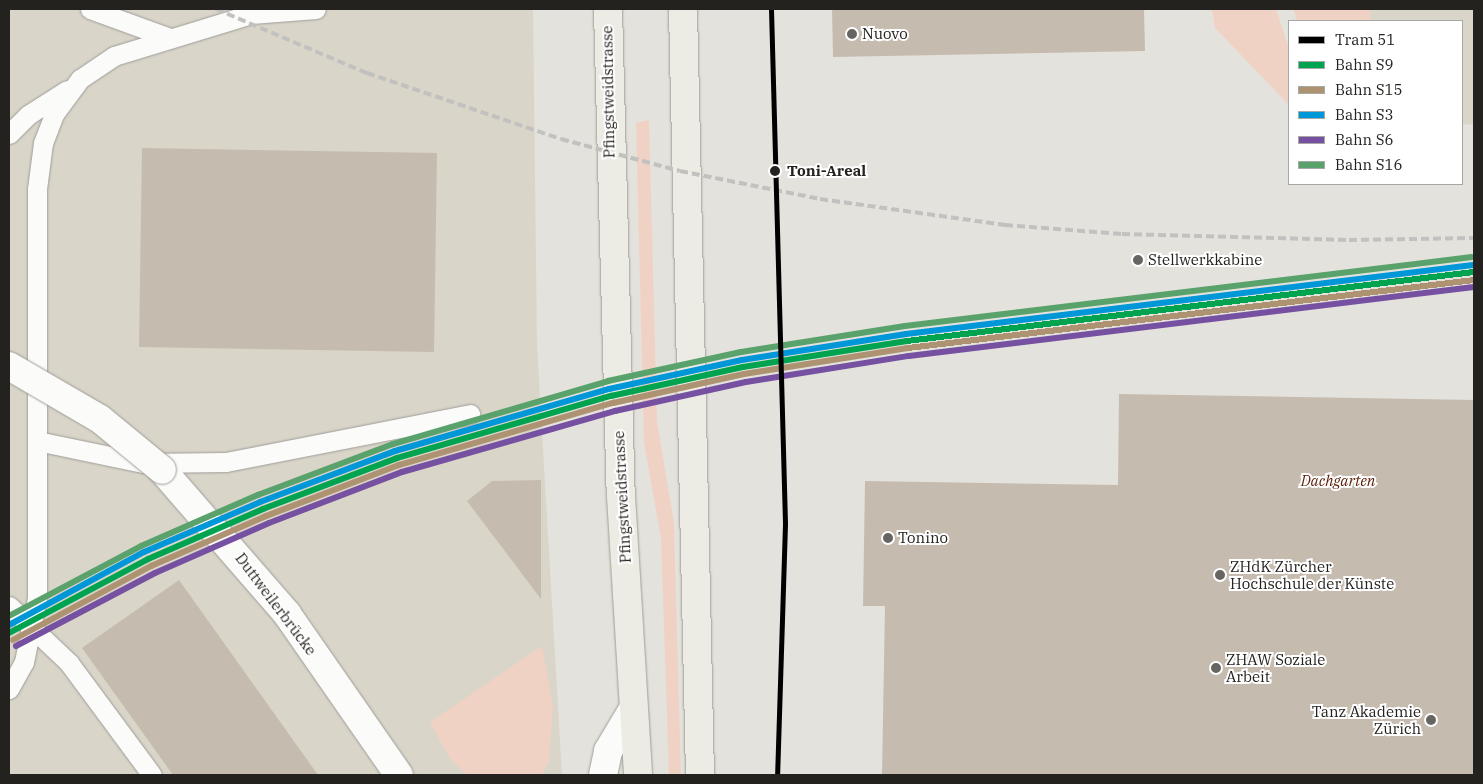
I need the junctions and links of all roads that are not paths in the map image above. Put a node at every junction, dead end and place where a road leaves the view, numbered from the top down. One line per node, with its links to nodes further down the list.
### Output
1 (90, 9): 6 (lane)
2 (316, 9): 5 (lane)
3 (608, 9): 15 (main road, Pfingstweidstrasse)
4 (683, 9): 20 (main road)
5 (251, 11): 6 (lane)
6 (167, 37): 7 (lane)
7 (71, 89): 8 (lane); 11 (lane)
8 (9, 134)
9 (9, 366): 16 (street, Duttweilerbrücke, bridge)
10 (470, 414): 11 (lane)
11 (37, 441): 13 (lane)
12 (9, 606): 13 (lane)
13 (33, 627): 14 (lane); 17 (lane)
14 (9, 689)
15 (633, 709): 18 (street); 19 (main road, Pfingstweidstrasse)
16 (397, 772)
17 (152, 775)
18 (603, 775)
19 (638, 775)
20 (700, 775)

